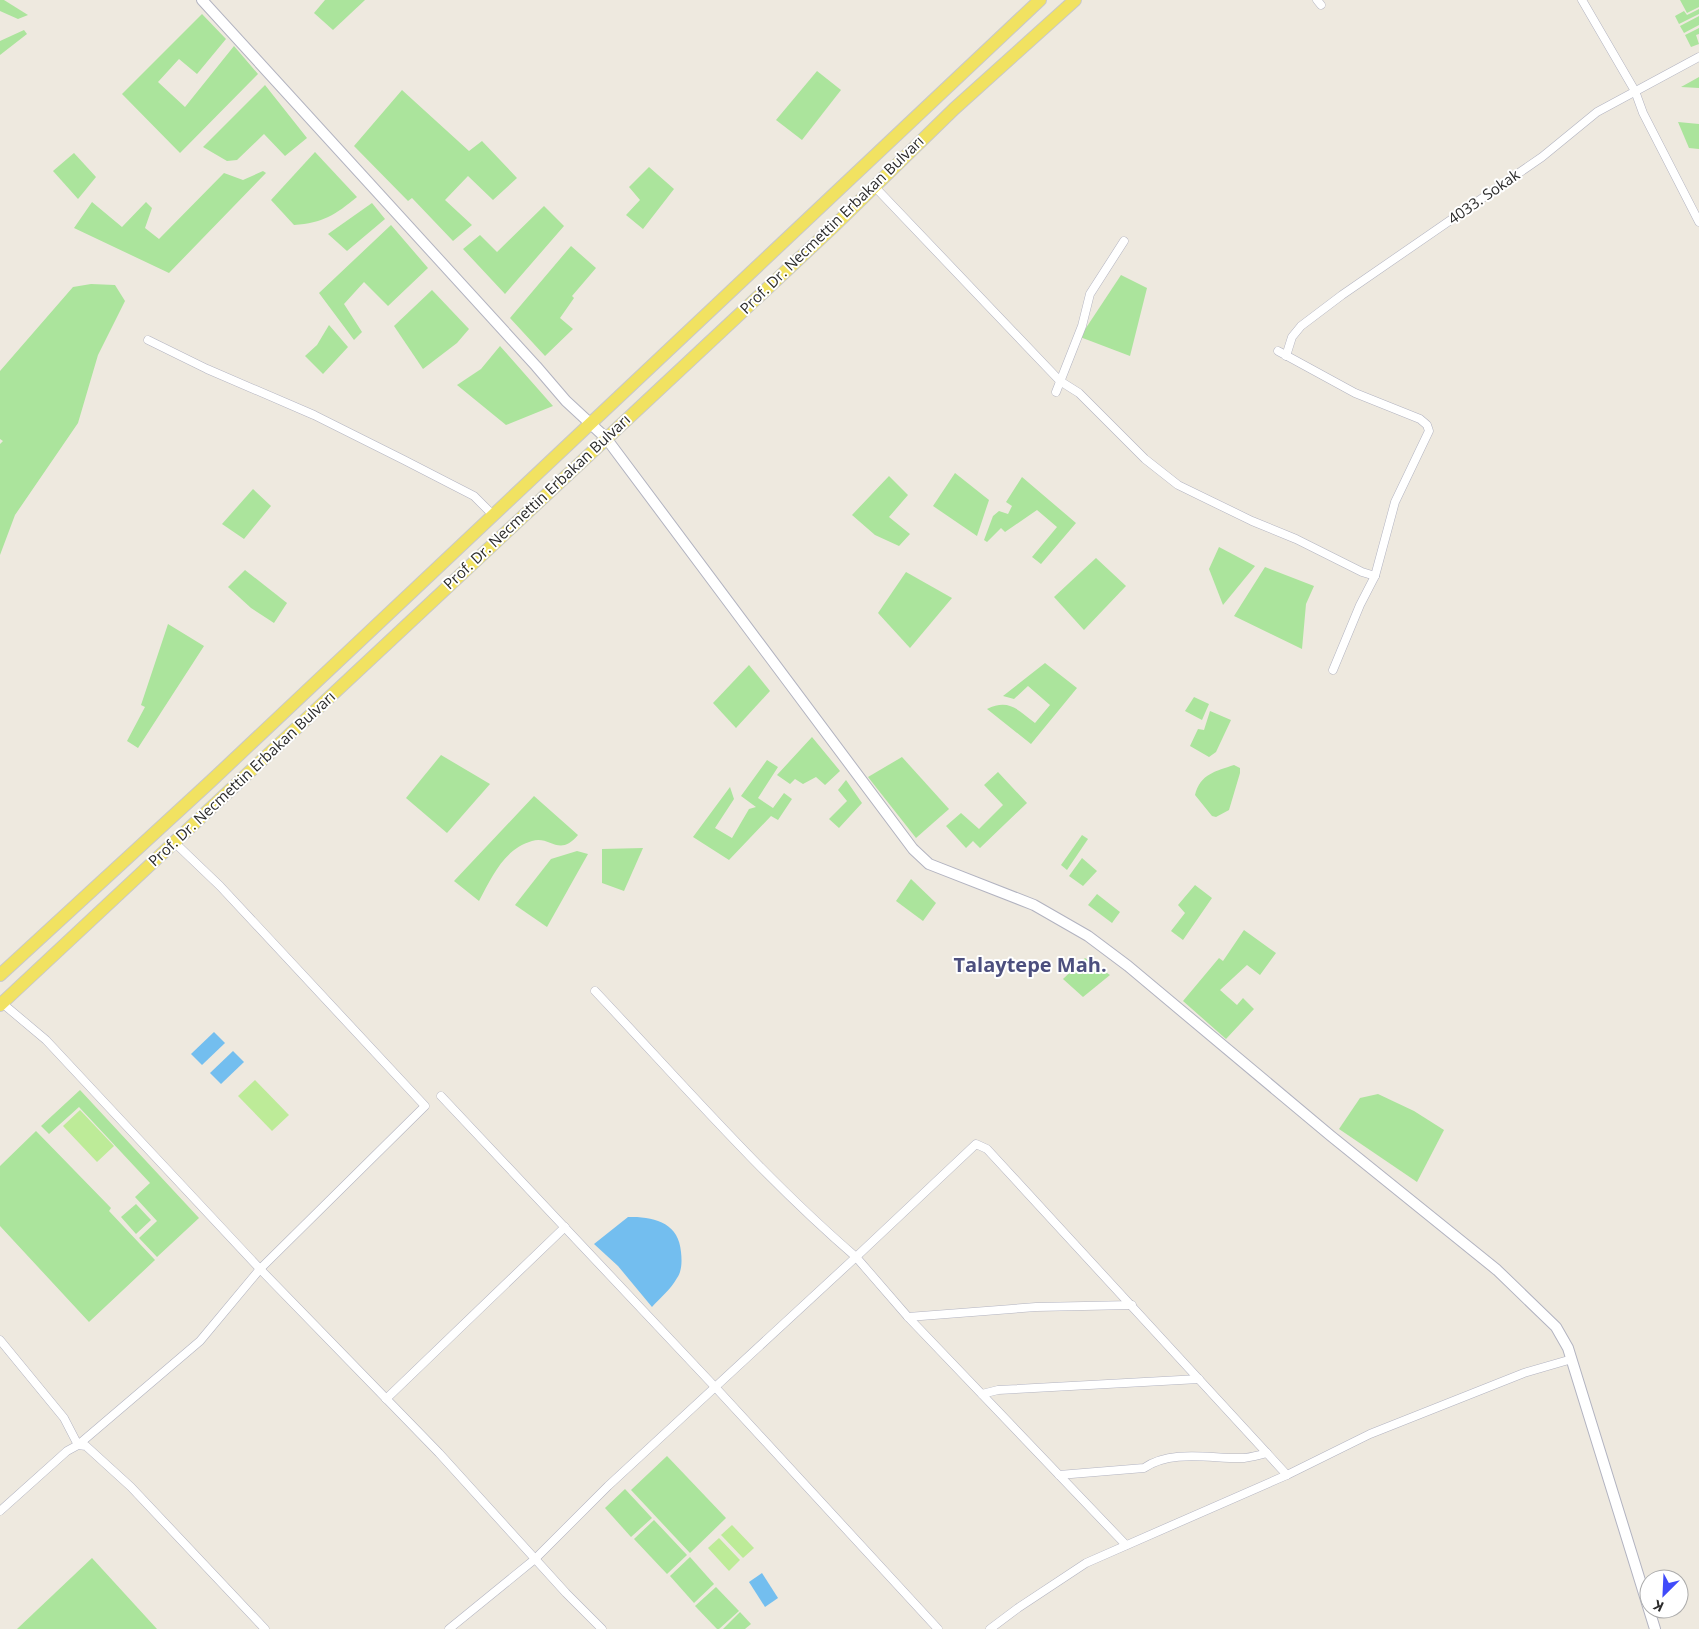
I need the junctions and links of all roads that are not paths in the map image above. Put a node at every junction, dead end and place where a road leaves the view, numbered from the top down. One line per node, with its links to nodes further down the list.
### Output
1 (202, 0): 15 (street)
2 (1040, 0): 15 (main road, Prof. Dr. Necmettin Erbakan Bulvarı)
3 (1075, 0): 7 (main road, Prof. Dr. Necmettin Erbakan Bulvarı)
4 (1582, 0): 6 (street)
5 (1699, 57): 6 (street, 4033. Sokak)
6 (1635, 91): 8 (street); 12 (street, 4033. Sokak)
7 (874, 186): 13 (street); 16 (main road, Prof. Dr. Necmettin Erbakan Bulvarı)
8 (1699, 222)
9 (1124, 241): 13 (street)
10 (148, 340): 17 (street)
11 (1278, 351): 12 (street)
12 (1286, 356): 18 (street)
13 (1060, 381): 14 (street); 18 (street)
14 (1056, 392)
15 (590, 422): 16 (street); 17 (main road, Prof. Dr. Necmettin Erbakan Bulvarı)
16 (606, 438): 20 (main road, Prof. Dr. Necmettin Erbakan Bulvarı); 31 (street)
17 (492, 514): 21 (main road, Prof. Dr. Necmettin Erbakan Bulvarı)
18 (1375, 576): 19 (street)
19 (1333, 670)
20 (174, 842): 23 (main road, Prof. Dr. Necmettin Erbakan Bulvarı); 27 (street)
21 (0, 975)
22 (595, 991): 26 (street)
23 (1, 1004): 27 (street)
24 (441, 1096): 25 (street)
25 (565, 1227): 33 (street); 35 (street)
26 (856, 1257): 28 (street); 29 (street); 33 (street)
27 (260, 1269): 35 (street); 36 (street)
28 (1132, 1305): 29 (street); 32 (street)
29 (908, 1317): 34 (street)
30 (0, 1340): 36 (street)
31 (1572, 1360): 39 (street); 48 (street)
32 (1199, 1379): 34 (street); 37 (street)
33 (716, 1388): 42 (street); 46 (street)
34 (982, 1394): 38 (street)
35 (386, 1399): 42 (street)
36 (78, 1445): 40 (street); 43 (street)
37 (1267, 1453): 38 (street); 39 (street)
38 (1058, 1475): 41 (street)
39 (1286, 1475): 41 (street)
40 (0, 1511)
41 (1126, 1545): 47 (street)
42 (535, 1559): 44 (street); 45 (street)
43 (265, 1629)
44 (449, 1629)
45 (602, 1629)
46 (938, 1629)
47 (990, 1629)
48 (1655, 1629)

